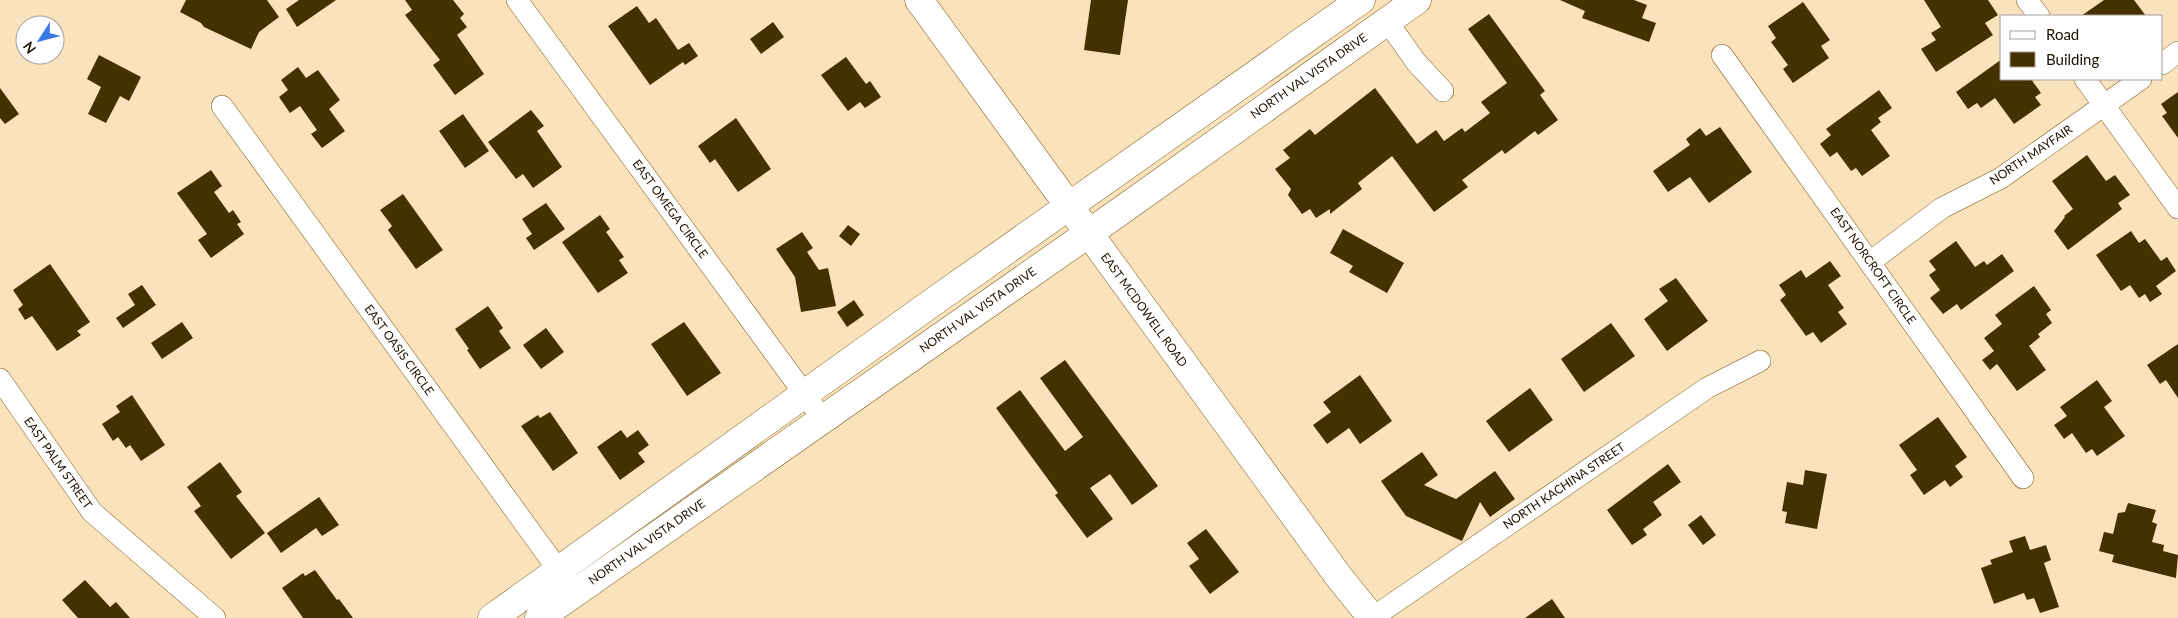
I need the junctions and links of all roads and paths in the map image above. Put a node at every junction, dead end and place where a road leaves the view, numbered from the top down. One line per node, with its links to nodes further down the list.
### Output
1 (518, 0): 22 (street, EAST OMEGA CIRCLE)
2 (919, 0): 16 (main road, EAST MCDOWELL ROAD)
3 (1361, 0): 16 (main road)
4 (1417, 0): 6 (main road, NORTH VAL VISTA DRIVE)
5 (2027, 0): 7 (street)
6 (1379, 10): 13 (street); 18 (main road, NORTH VAL VISTA DRIVE)
7 (2038, 15)
8 (2178, 52): 10 (street)
9 (1722, 55): 19 (street, EAST NORCROFT CIRCLE)
10 (2163, 63)
11 (2086, 80): 15 (street)
12 (2140, 80): 15 (street, NORTH MAYFAIR)
13 (1443, 91)
14 (222, 106): 25 (street, EAST OASIS CIRCLE)
15 (2105, 106): 17 (street); 19 (street, NORTH MAYFAIR)
16 (1068, 207): 18 (main road, EAST MCDOWELL ROAD); 22 (main road)
17 (2178, 208)
18 (1088, 233): 23 (main road, NORTH VAL VISTA DRIVE); 30 (main road, EAST MCDOWELL ROAD)
19 (1870, 262): 24 (street, EAST NORCROFT CIRCLE)
20 (1760, 361): 30 (street, NORTH KACHINA STREET)
21 (0, 379): 27 (street, EAST PALM STREET)
22 (805, 395): 23 (street, EAST OMEGA CIRCLE); 25 (main road)
23 (822, 418): 26 (main road, NORTH VAL VISTA DRIVE)
24 (2023, 478)
25 (559, 571): 26 (street, EAST OASIS CIRCLE); 28 (main road)
26 (575, 593): 29 (main road, NORTH VAL VISTA DRIVE)
27 (214, 618)
28 (492, 618)
29 (539, 618)
30 (1372, 618)

